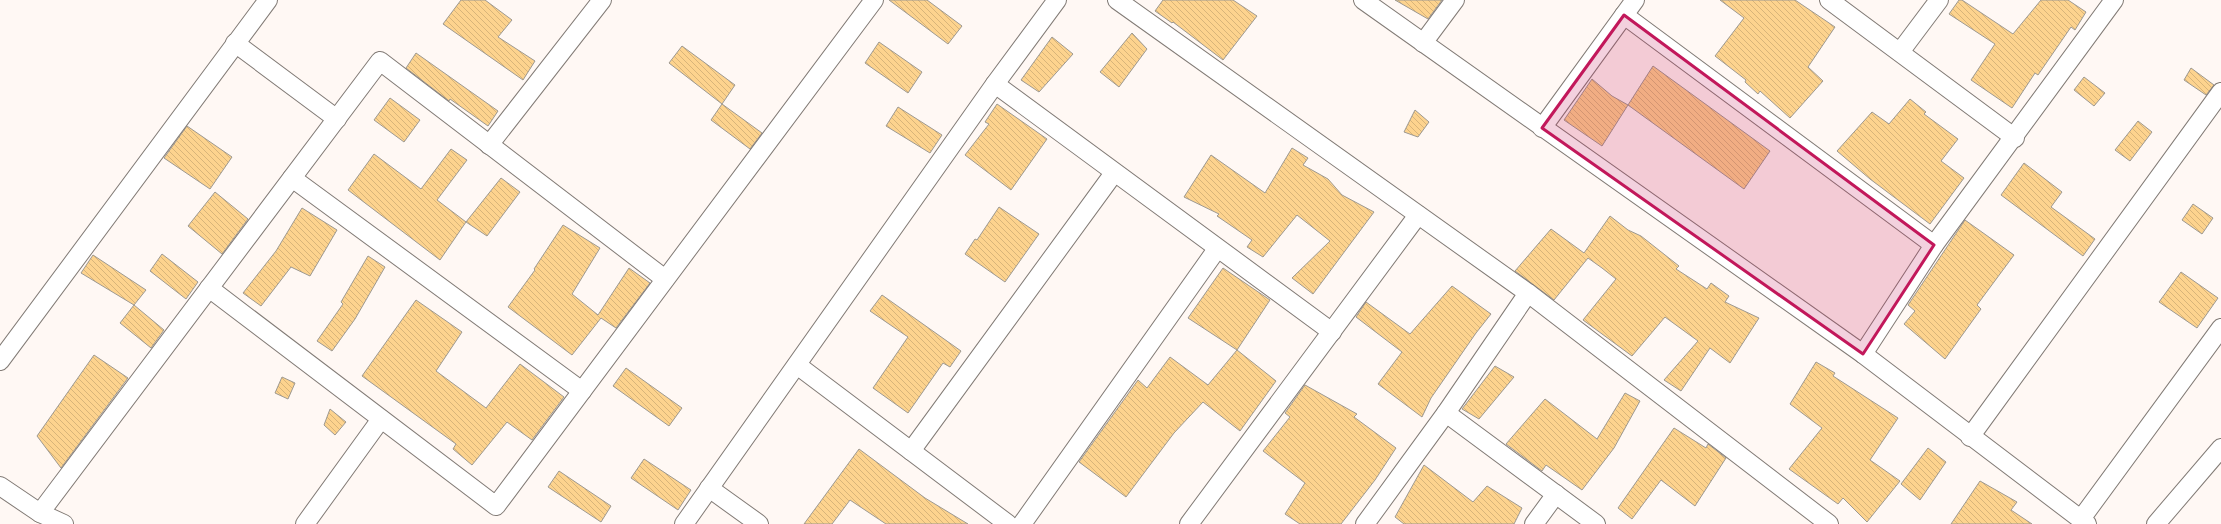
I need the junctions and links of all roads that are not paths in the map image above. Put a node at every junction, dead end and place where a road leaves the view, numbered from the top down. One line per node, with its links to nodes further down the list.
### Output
1 (602, 0): 21 (street)
2 (874, 0): 27 (street)
3 (1057, 0): 16 (street)
4 (1117, 0): 24 (street)
5 (1363, 0): 14 (street)
6 (1455, 0): 14 (street)
7 (1635, 0): 12 (street)
8 (1829, 0): 15 (street)
9 (1940, 0): 15 (street)
10 (2114, 0): 20 (street)
11 (260, 3): 13 (street)
12 (1624, 15): 19 (street); 25 (street)
13 (235, 43): 18 (street); 33 (street)
14 (1423, 43): 19 (street)
15 (1900, 52): 20 (street)
16 (995, 84): 22 (street); 34 (street)
17 (2221, 94): 38 (street)
18 (337, 119): 21 (street); 23 (street)
19 (1542, 128): 32 (street)
20 (2015, 138): 25 (street)
21 (489, 145): 27 (street)
22 (1114, 173): 26 (street); 40 (street)
23 (292, 178): 28 (street); 35 (street)
24 (1418, 215): 29 (street); 31 (street)
25 (1934, 245): 32 (street)
26 (1217, 249): 31 (street); 51 (street)
27 (665, 279): 35 (street)
28 (209, 288): 37 (street); 44 (street)
29 (1528, 293): 36 (street); 56 (street)
30 (2221, 328): 45 (street)
31 (1332, 332): 52 (street)
32 (1863, 354): 38 (street)
33 (0, 361)
34 (797, 365): 40 (street); 42 (street)
35 (582, 391): 37 (street)
36 (1446, 413): 43 (street); 53 (street)
37 (381, 419): 47 (street)
38 (1970, 437): 45 (street)
39 (2221, 448): 57 (street)
40 (911, 451): 50 (street)
41 (0, 486): 44 (street)
42 (709, 488): 48 (street); 49 (street)
43 (1556, 494): 54 (street); 55 (street)
44 (40, 513): 46 (street)
45 (2084, 521)
46 (64, 524)
47 (305, 524)
48 (684, 524)
49 (759, 524)
50 (1008, 524)
51 (1022, 524)
52 (1189, 524)
53 (1366, 524)
54 (1534, 524)
55 (1596, 524)
56 (1829, 524)
57 (2156, 524)

